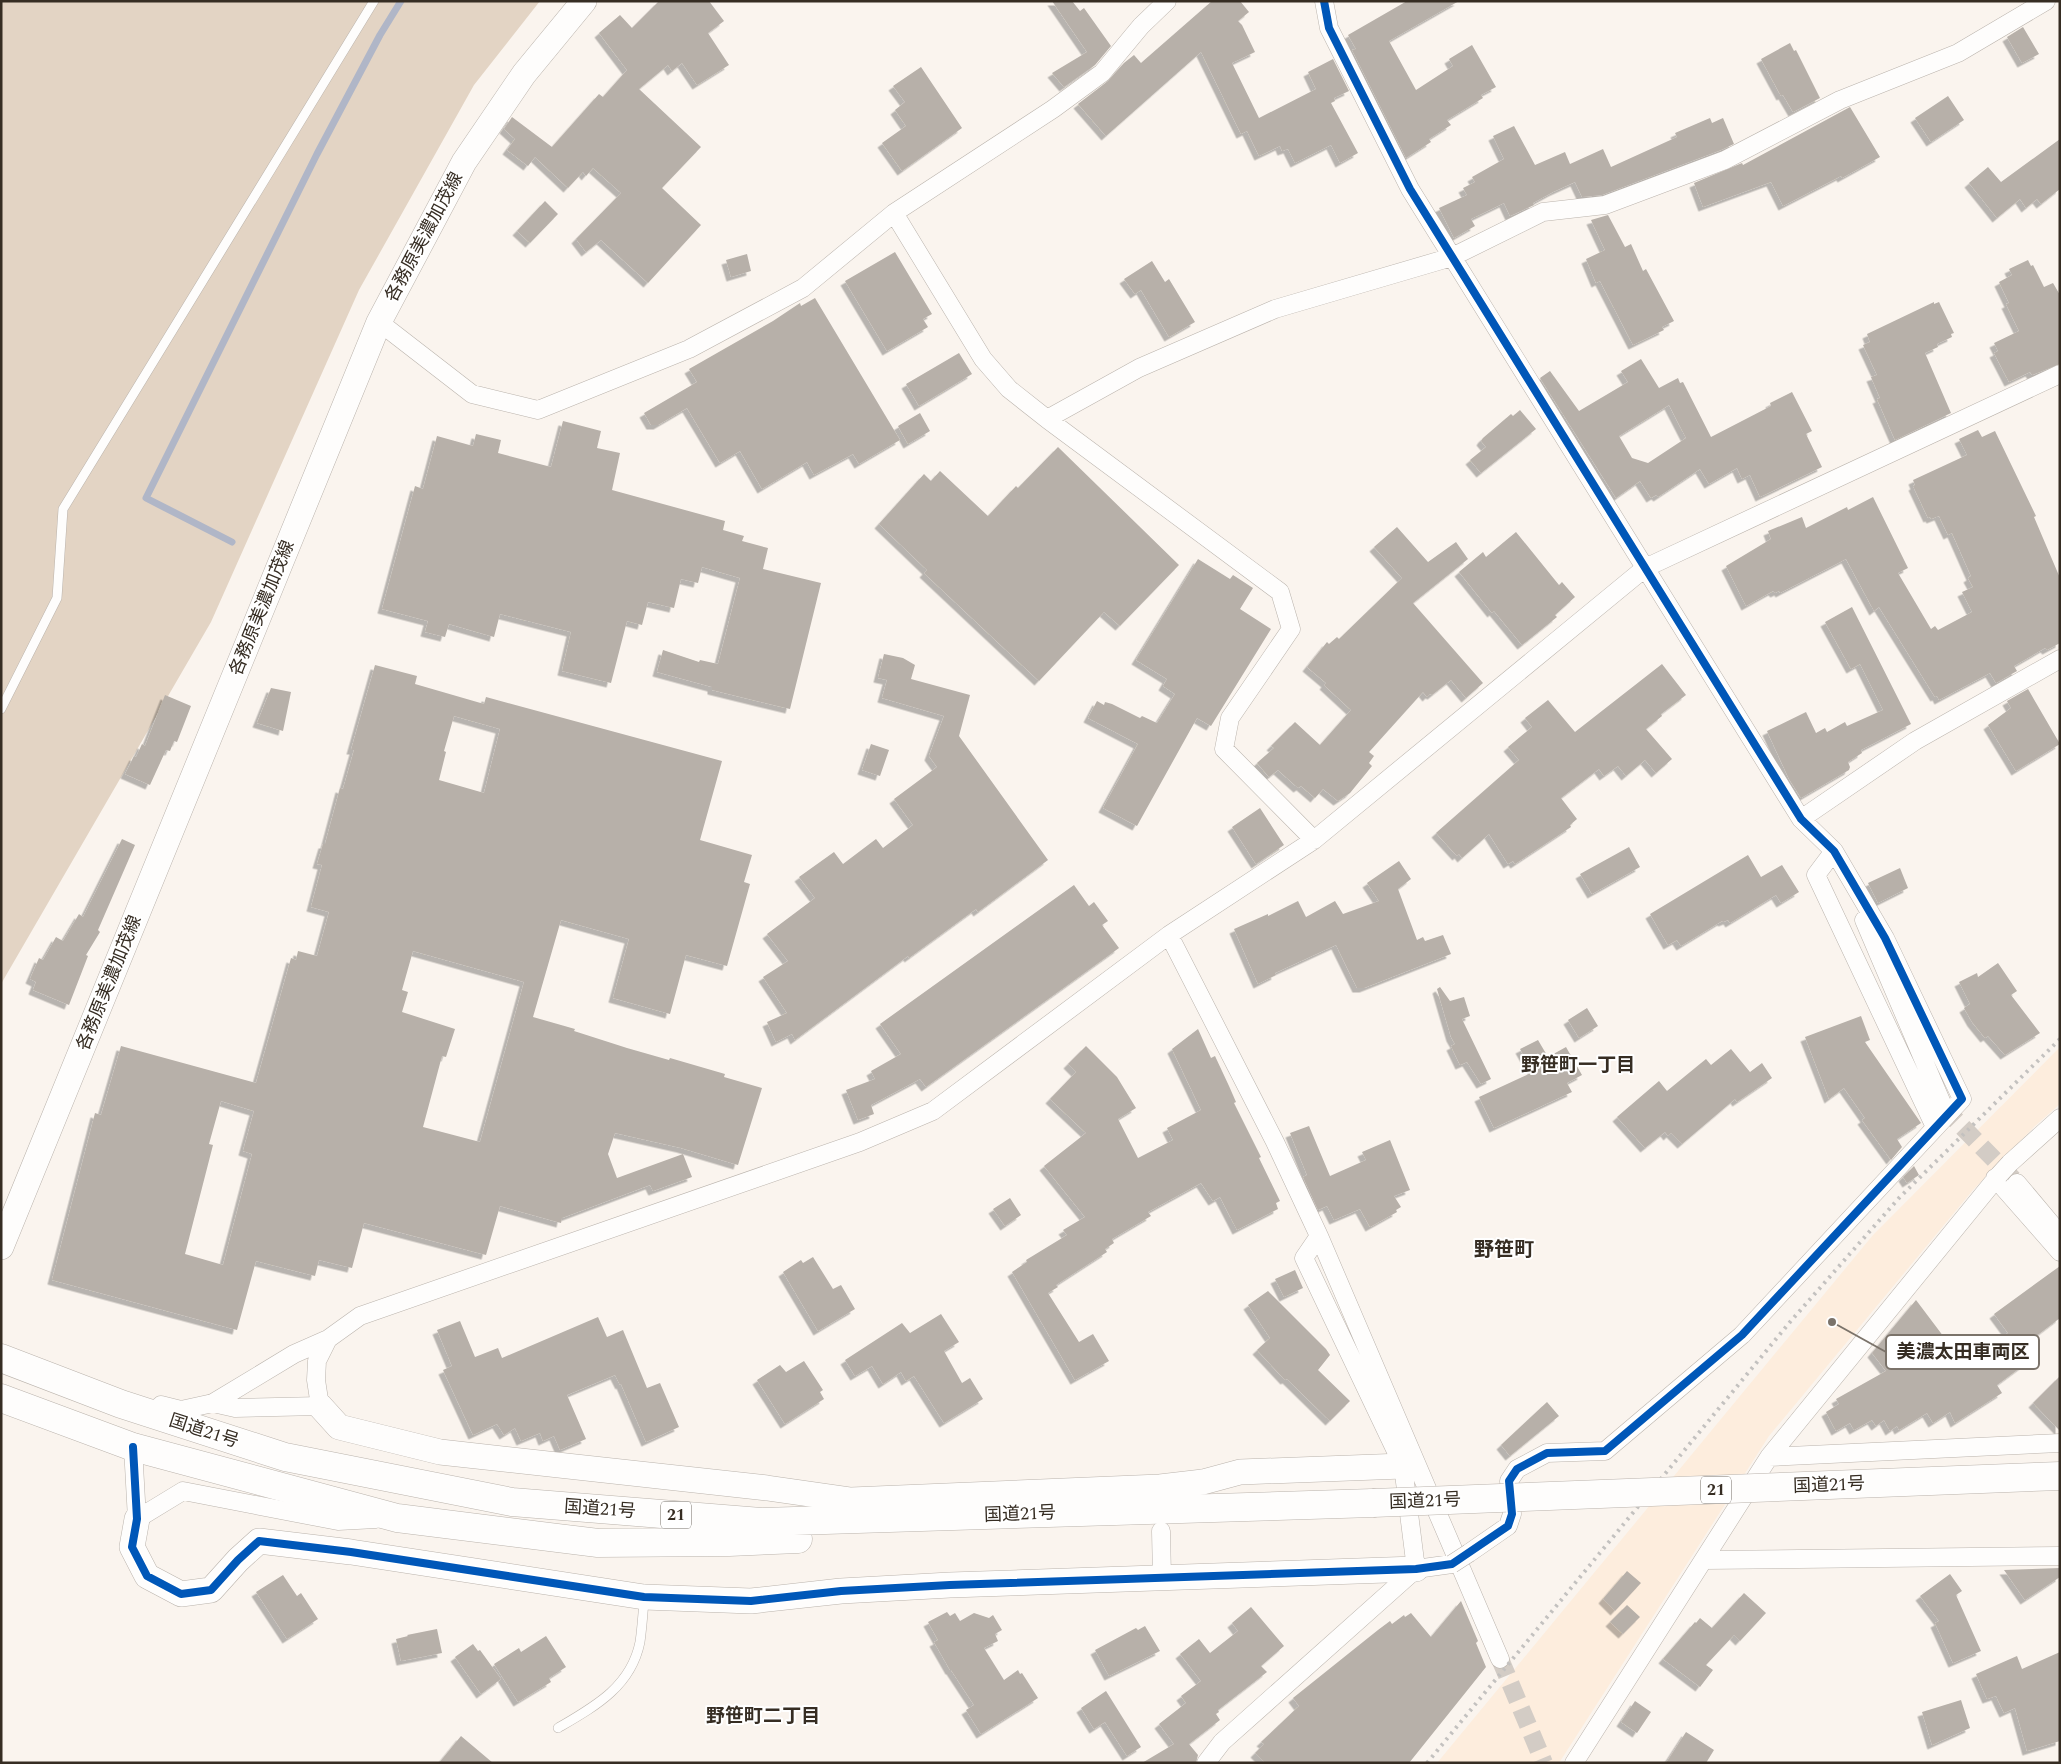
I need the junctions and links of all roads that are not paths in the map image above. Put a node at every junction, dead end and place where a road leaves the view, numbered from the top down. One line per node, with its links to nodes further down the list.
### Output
1 (374, 1): 13 (lane)
2 (584, 1): 8 (street, 各務原美濃加茂線)
3 (1167, 1): 6 (street)
4 (1324, 1): 7 (street)
5 (2046, 1): 7 (street)
6 (894, 213): 8 (street); 10 (street)
7 (1452, 256): 10 (street); 11 (street)
8 (379, 322): 25 (street, 各務原美濃加茂線)
9 (2060, 374): 11 (street)
10 (1047, 419): 15 (street)
11 (1645, 568): 14 (street); 15 (street)
12 (2060, 659): 14 (street)
13 (1, 709)
14 (1801, 820): 16 (street)
15 (1314, 840): 17 (street)
16 (1834, 851): 18 (street); 20 (street); 20 (street)
17 (1169, 935): 24 (street); 27 (street)
18 (1944, 1108)
19 (2060, 1118): 21 (street)
20 (1935, 1127): 45 (street, bridge)
21 (2001, 1172): 26 (street); 35 (street)
22 (2017, 1183): 23 (street)
23 (2060, 1234)
24 (1319, 1236): 36 (street); 48 (street)
25 (1, 1247)
26 (2060, 1252)
27 (328, 1339): 30 (street); 32 (street)
28 (1, 1358): 31 (highway, 国道21号 / 21)
29 (1, 1398): 34 (highway, 国道21号 / 21)
30 (213, 1402): 31 (street); 32 (street)
31 (121, 1404): 39 (highway, 国道21号 / 21)
32 (320, 1406): 36 (street)
33 (2060, 1443): 35 (street)
34 (133, 1447): 40 (highway, 国道21号 / 21); 41 (street)
35 (1769, 1458): 44 (street)
36 (1403, 1466): 45 (street)
37 (2060, 1476): 39 (highway, 国道21号 / 21, bridge)
38 (2060, 1490): 39 (highway, 国道21号 / 21)
39 (1373, 1510): 40 (highway, 国道21号 / 21)
40 (397, 1518): 41 (street)
41 (137, 1519): 47 (street)
42 (1161, 1531): 46 (street)
43 (2060, 1556): 44 (street)
44 (1704, 1560): 51 (street)
45 (1416, 1569): 46 (street); 50 (street)
46 (1162, 1576): 47 (street)
47 (644, 1597): 49 (lane)
48 (1500, 1659)
49 (558, 1728)
50 (1206, 1763)
51 (1574, 1763)

